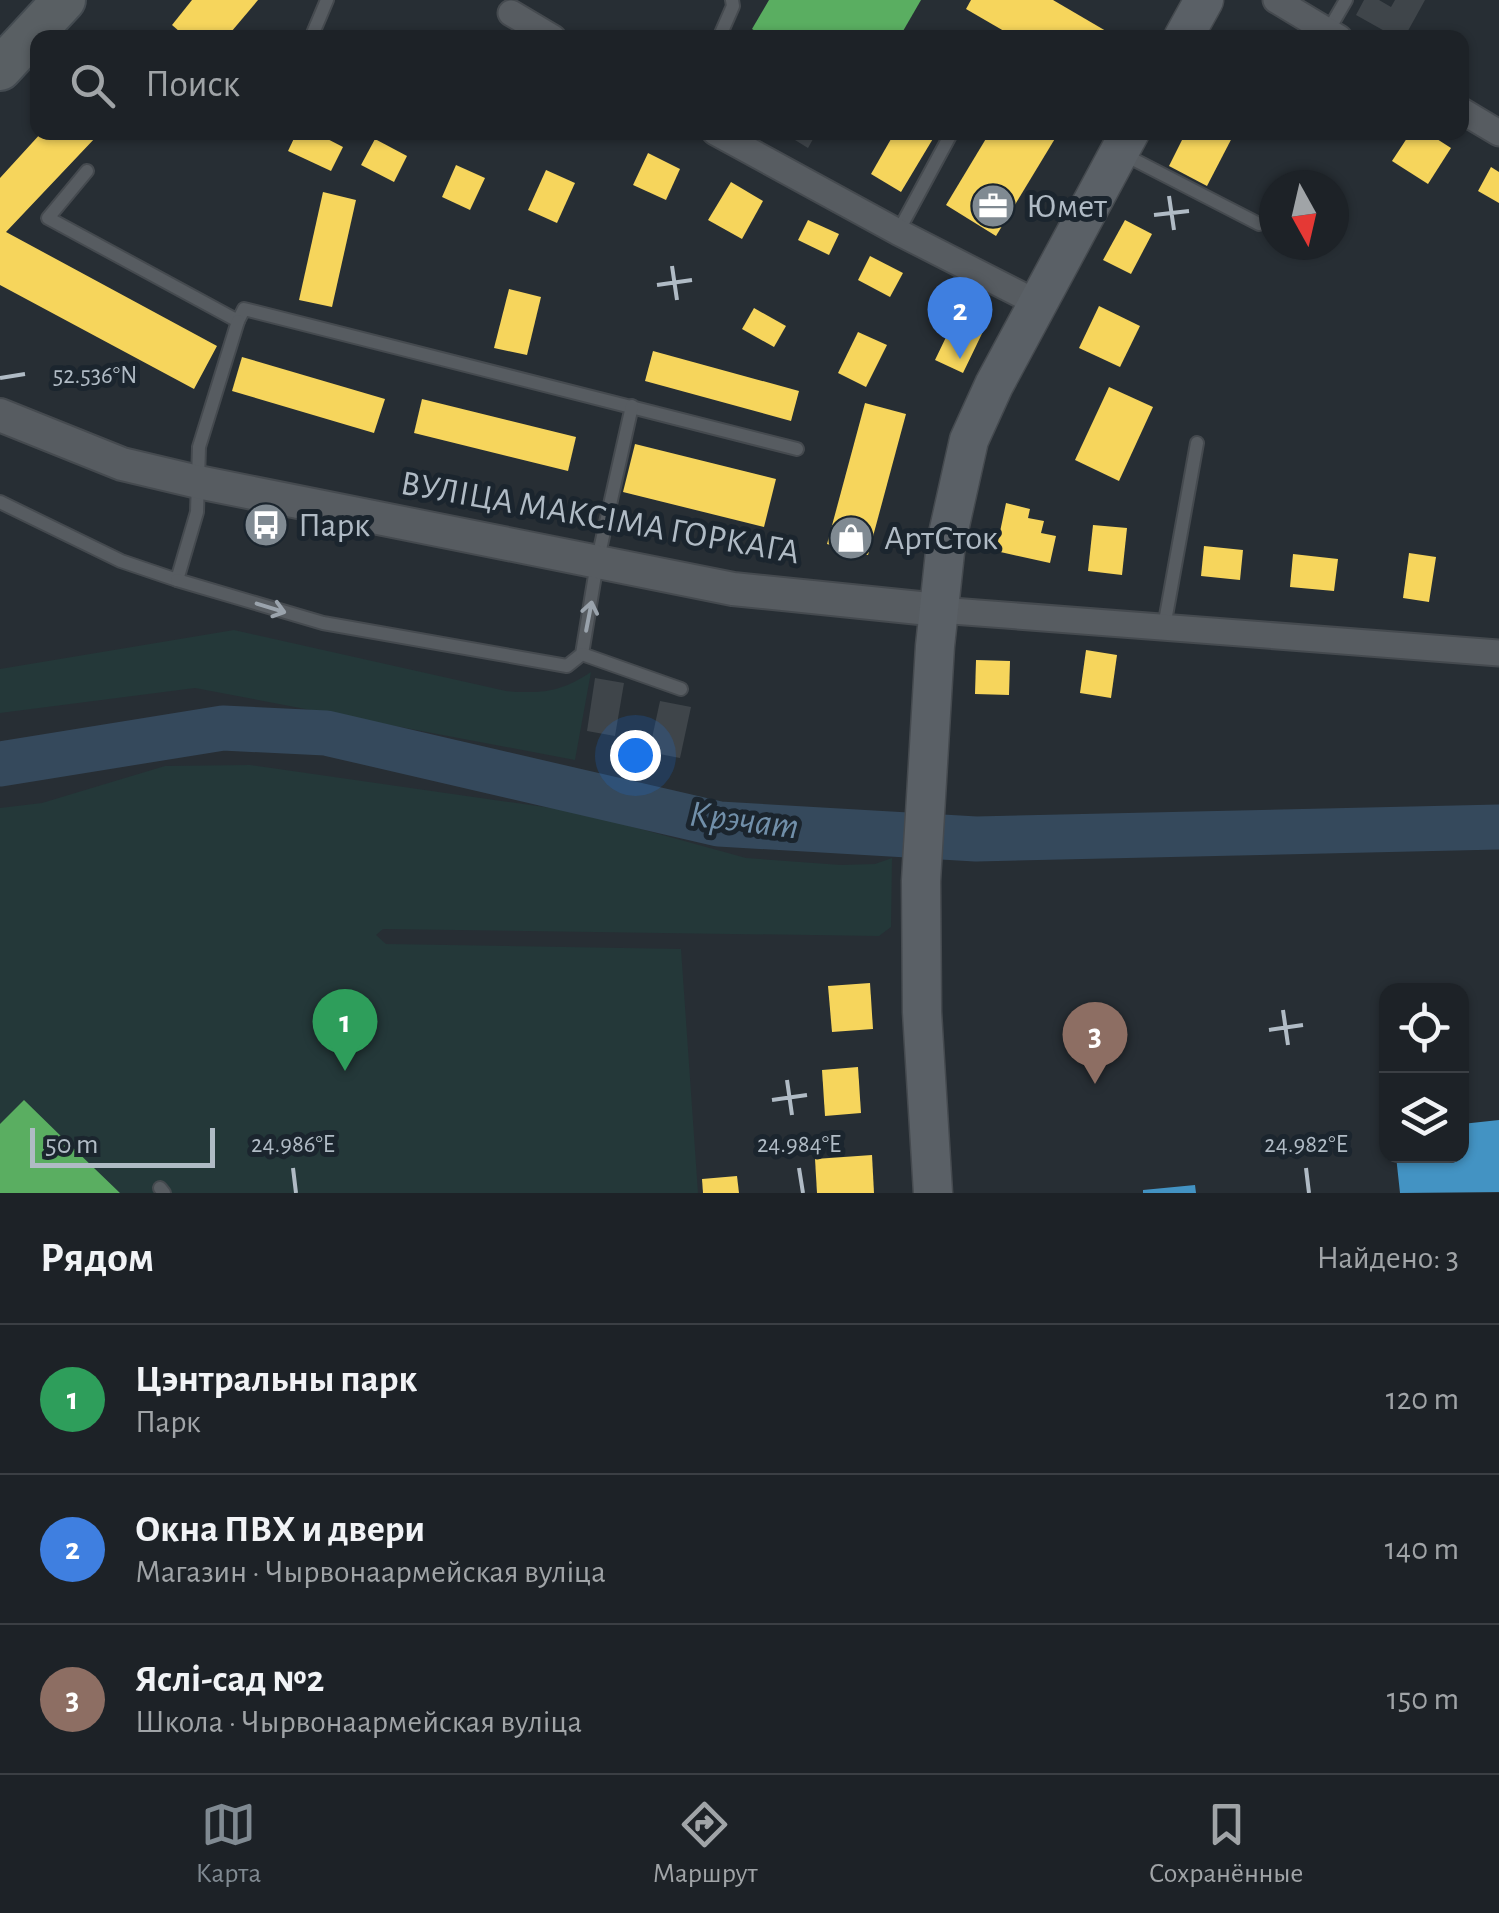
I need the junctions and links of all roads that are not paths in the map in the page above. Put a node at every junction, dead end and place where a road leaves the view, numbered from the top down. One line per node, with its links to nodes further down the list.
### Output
1 (64, 0): 9 (main road)
2 (95, 0): 10 (main road)
3 (327, 0): 11 (lane)
4 (732, 0): 13 (lane)
5 (1204, 0): 14 (main road)
6 (1276, 0): 15 (street)
7 (1346, 0): 16 (lane)
8 (511, 13): 12 (street)
9 (36, 30)
10 (68, 30)
11 (314, 30)
12 (540, 30)
13 (722, 30)
14 (1187, 30)
15 (1327, 30)
16 (1335, 30)
17 (30, 37): 18 (main road)
18 (0, 69)
19 (30, 73): 20 (main road)
20 (0, 105)
21 (1469, 114): 22 (street)
22 (1499, 133)
23 (730, 140): 28 (street)
24 (948, 140): 28 (lane)
25 (1124, 142): 27 (lane); 29 (main road)
26 (87, 171): 30 (lane)
27 (1258, 224)
28 (898, 232): 29 (street)
29 (1036, 302): 39 (main road)
30 (238, 322): 31 (lane); 35 (lane)
31 (632, 406): 34 (lane); 37 (lane)
32 (0, 415): 35 (street, ВУЛІЦА МАКСІМА ГОРКАГА)
33 (1197, 443): 40 (lane)
34 (797, 449)
35 (198, 482): 37 (street, ВУЛІЦА МАКСІМА ГОРКАГА); 38 (lane)
36 (0, 502): 38 (lane)
37 (596, 562): 39 (street, ВУЛІЦА МАКСІМА ГОРКАГА); 42 (lane, one-way to 37)
38 (177, 580): 42 (lane, one-way to 42)
39 (939, 610): 40 (street, ВУЛІЦА МАКСІМА ГОРКАГА); 44 (main road)
40 (1164, 627): 41 (street, ВУЛІЦА МАКСІМА ГОРКАГА)
41 (1499, 653)
42 (582, 654): 43 (lane)
43 (681, 689)
44 (933, 1193)

